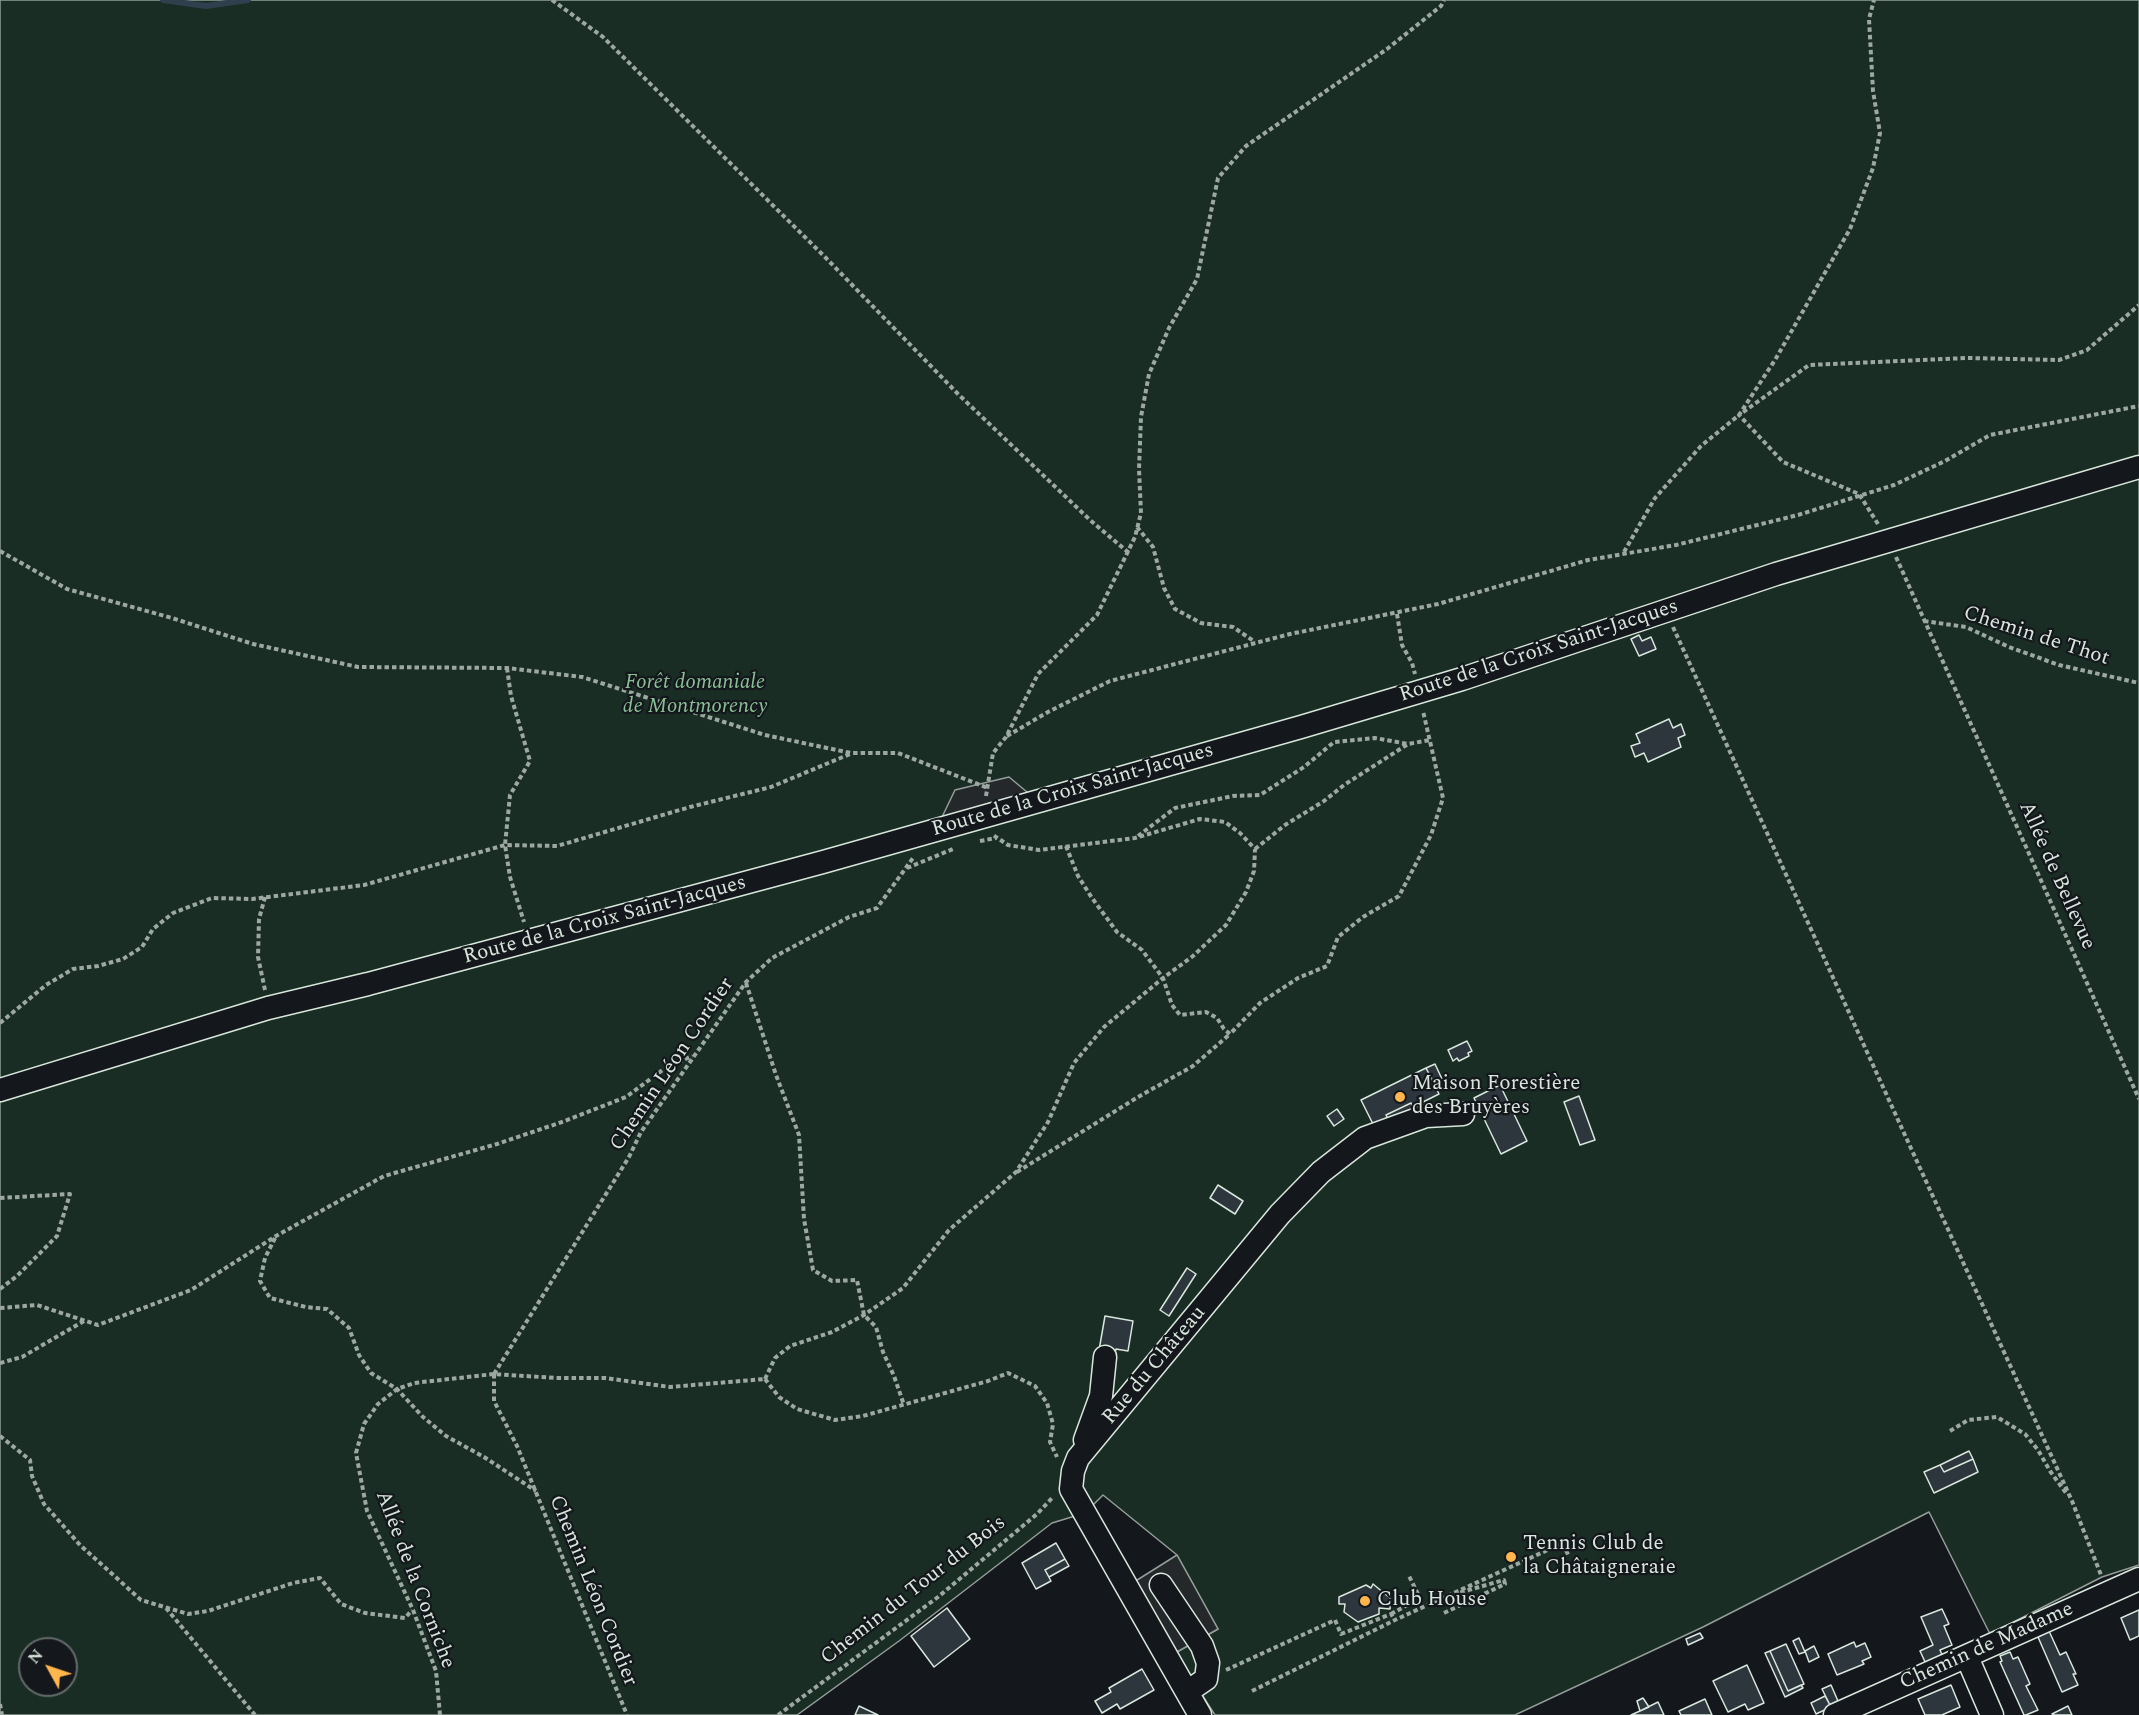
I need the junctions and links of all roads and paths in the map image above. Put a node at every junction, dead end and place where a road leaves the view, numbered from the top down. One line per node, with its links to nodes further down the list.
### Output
1 (552, 0): 12 (path)
2 (1444, 0): 9 (path)
3 (1874, 0): 6 (path)
4 (2139, 305): 6 (path)
5 (2139, 406): 8 (path)
6 (1738, 415): 8 (path); 13 (path)
7 (2139, 467): 10 (street, Route de la Croix Saint-Jacques)
8 (1859, 494): 10 (path, Allée de Bellevue); 13 (path)
9 (1137, 527): 12 (path); 17 (path)
10 (1889, 541): 14 (street, Route de la Croix Saint-Jacques); 16 (path, Allée de Bellevue)
11 (0, 551): 18 (path)
12 (1129, 553): 21 (path)
13 (1623, 553): 15 (path)
14 (1666, 611): 20 (street, Route de la Croix Saint-Jacques); 65 (path)
15 (1397, 614): 17 (path); 20 (path)
16 (1923, 621): 19 (path, Chemin de Thot); 45 (path, Allée de Bellevue)
17 (1256, 642): 21 (path)
18 (507, 668): 24 (path); 32 (path)
19 (2139, 683)
20 (1419, 692): 22 (path); 26 (street, Route de la Croix Saint-Jacques)
21 (1006, 737): 25 (path)
22 (1430, 740): 23 (path); 42 (path)
23 (1408, 744): 29 (path); 34 (path)
24 (851, 753): 25 (path); 32 (path)
25 (988, 788): 26 (path)
26 (982, 816): 27 (street, Route de la Croix Saint-Jacques); 28 (path)
27 (932, 832): 35 (path, Chemin Léon Cordier); 37 (street, Route de la Croix Saint-Jacques)
28 (997, 838): 30 (path); 33 (path)
29 (1135, 838): 33 (path); 34 (path)
30 (974, 842)
31 (963, 844): 35 (path)
32 (505, 845): 36 (path); 37 (path)
33 (1066, 846): 38 (path)
34 (1255, 849): 38 (path)
35 (906, 868): 39 (path, Chemin Léon Cordier)
36 (265, 897): 40 (path); 41 (path)
37 (530, 941): 40 (street, Route de la Croix Saint-Jacques)
38 (1163, 978): 42 (path); 47 (path)
39 (746, 982): 43 (path, Chemin Léon Cordier); 52 (path)
40 (268, 1008): 44 (street, Route de la Croix Saint-Jacques)
41 (0, 1023)
42 (1230, 1034): 47 (path)
43 (692, 1056): 49 (path); 56 (path, Chemin Léon Cordier)
44 (0, 1090)
45 (2139, 1099)
46 (1463, 1114): 62 (street, Rue du Château)
47 (1016, 1172): 52 (path)
48 (0, 1198): 50 (path)
49 (276, 1236): 53 (path); 58 (path, Chemin Léon Cordier)
50 (0, 1289)
51 (0, 1308): 53 (path)
52 (864, 1315): 57 (path); 59 (path)
53 (85, 1321): 55 (path)
54 (1106, 1357): 62 (street)
55 (0, 1363)
56 (494, 1374): 57 (path, Allée de la Corniche); 58 (path, Allée de la Corniche); 63 (path)
57 (765, 1379): 59 (path)
58 (397, 1389): 63 (path, Chemin Léon Cordier); 73 (path, Allée de la Corniche)
59 (904, 1405): 62 (path)
60 (1950, 1431): 65 (path)
61 (0, 1437): 72 (path)
62 (1069, 1459): 80 (street, Rue du Château)
63 (536, 1491): 85 (path, Chemin Léon Cordier)
64 (1053, 1497): 86 (path, Chemin du Tour du Bois)
65 (2072, 1501): 70 (path)
66 (1569, 1557): 71 (path)
67 (1409, 1576): 75 (path)
68 (2139, 1579): 70 (street, Chemin de Madame)
69 (1161, 1584): 78 (street)
70 (2108, 1592): 77 (street, Chemin de Madame)
71 (1446, 1597): 74 (path); 76 (path)
72 (165, 1608): 73 (path); 83 (path)
73 (413, 1610): 84 (path, Allée de la Corniche)
74 (1444, 1613)
75 (1391, 1614): 76 (path); 78 (path)
76 (1395, 1620): 79 (path)
77 (1966, 1657): 88 (street, Chemin de Madame); 89 (street)
78 (1206, 1679): 80 (street)
79 (1252, 1691)
80 (1187, 1692): 87 (street, Rue du Château)
81 (0, 1704): 82 (path)
82 (2, 1715)
83 (255, 1715)
84 (440, 1715)
85 (627, 1715)
86 (778, 1715)
87 (1200, 1715)
88 (1835, 1715)
89 (1992, 1715)

